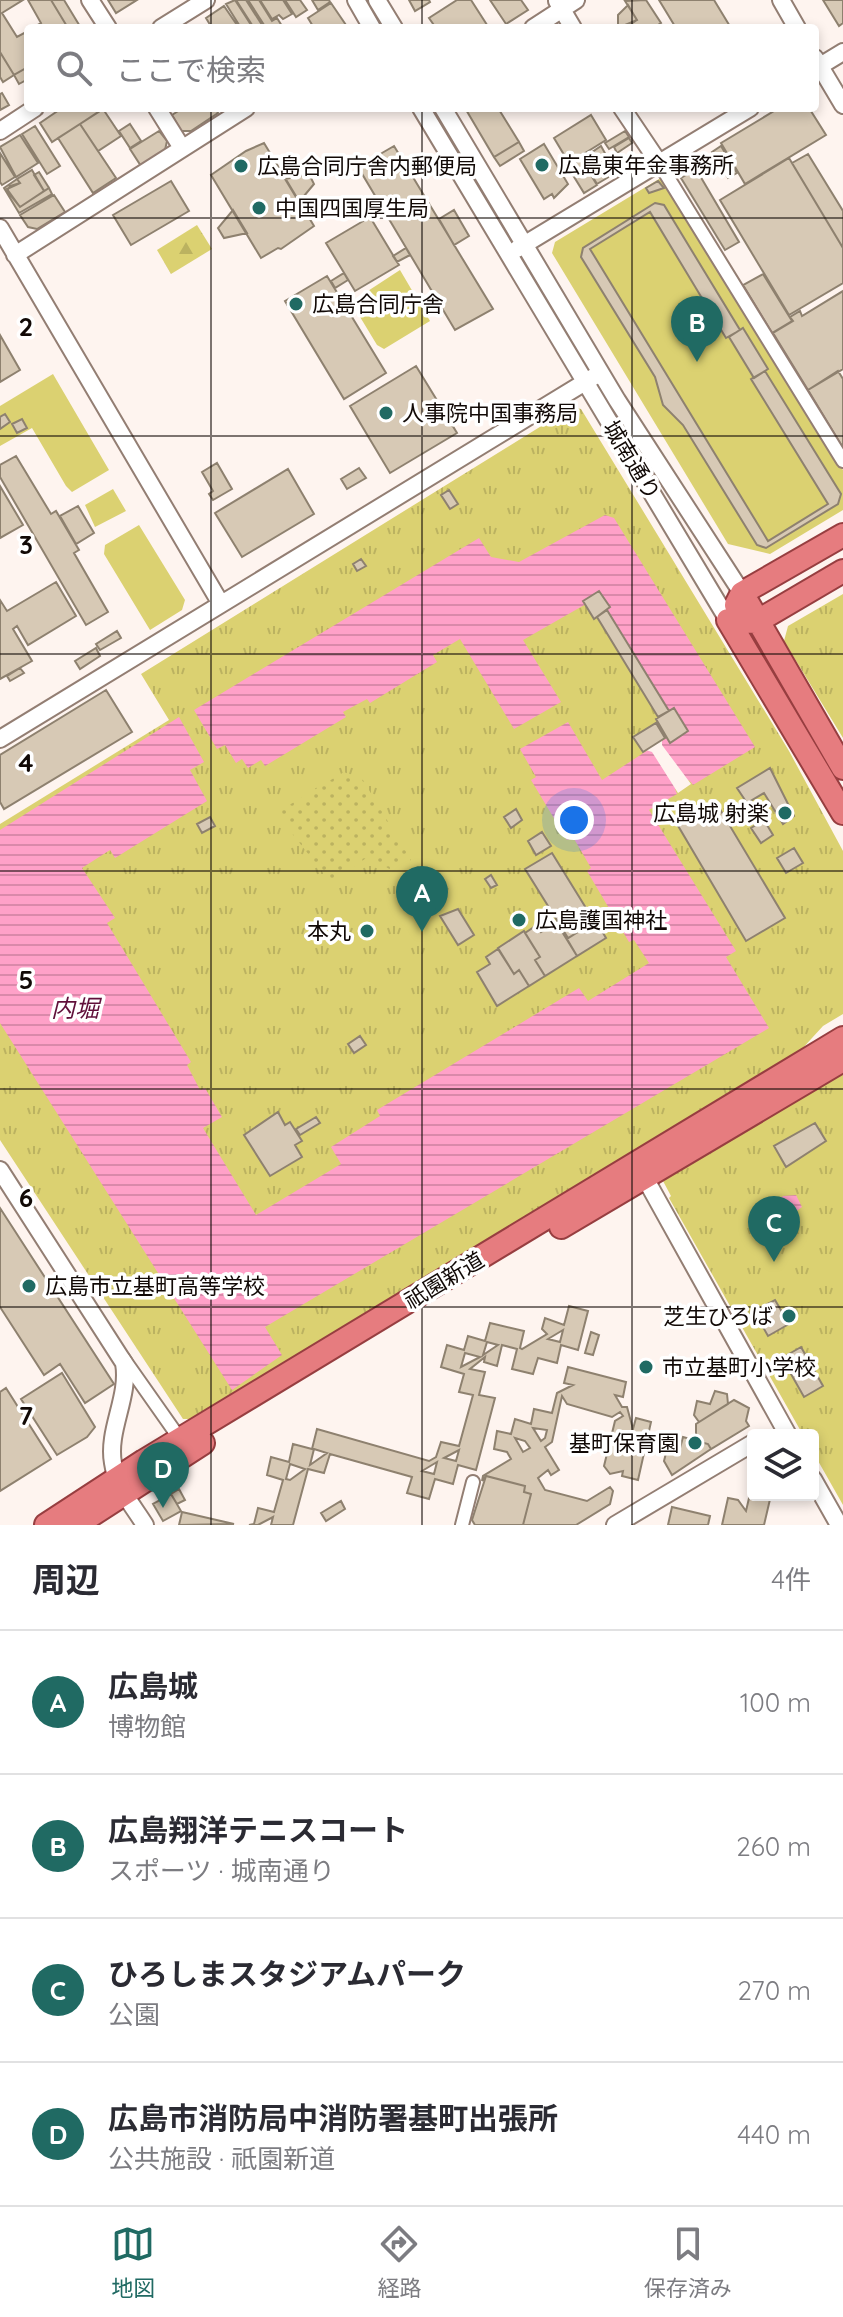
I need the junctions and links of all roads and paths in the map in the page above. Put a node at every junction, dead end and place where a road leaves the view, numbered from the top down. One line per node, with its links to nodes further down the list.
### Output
1 (90, 0): 7 (street)
2 (206, 0): 8 (street)
3 (356, 0): 9 (street)
4 (377, 0): 10 (street)
5 (781, 0): 13 (street)
6 (565, 3): 11 (street); 12 (street)
7 (105, 24)
8 (167, 24)
9 (370, 24)
10 (392, 24)
11 (538, 24)
12 (572, 24)
13 (795, 24)
14 (843, 52): 15 (street)
15 (819, 63)
16 (819, 67): 17 (street)
17 (843, 105)
18 (29, 112): 25 (street)
19 (160, 112): 26 (street)
20 (240, 112): 26 (street)
21 (423, 112): 30 (street, 城南通り)
22 (445, 112): 29 (street, 城南通り)
23 (625, 112): 27 (street)
24 (743, 112): 27 (street)
25 (0, 131)
26 (182, 148): 31 (street)
27 (659, 163): 29 (street); 34 (street)
28 (0, 228): 31 (street)
29 (523, 245): 30 (street); 32 (street, 城南通り)
30 (508, 254): 33 (street, 城南通り)
31 (15, 255): 38 (street)
32 (600, 373): 33 (street); 37 (street, 城南通り)
33 (585, 382): 38 (street); 39 (street, 城南通り)
34 (843, 461)
35 (843, 535): 37 (highway)
36 (843, 571): 40 (highway)
37 (742, 593): 39 (highway); 40 (highway)
38 (221, 604): 41 (street)
39 (728, 620): 40 (highway); 43 (highway, 城南通り)
40 (756, 622): 42 (highway)
41 (0, 739)
42 (843, 768)
43 (843, 813)
44 (843, 1038): 47 (highway, 祇園新道)
45 (843, 1060): 47 (highway, 祇園新道)
46 (0, 1170): 48 (street)
47 (641, 1171): 49 (street); 50 (highway, 祇園新道); 53 (highway, 祇園新道)
48 (118, 1352): 50 (street); 53 (street)
49 (785, 1429)
50 (180, 1439): 53 (highway, 祇園新道)
51 (747, 1447): 59 (street)
52 (473, 1482): 58 (street)
53 (121, 1485): 55 (highway, 祇園新道); 56 (highway, 祇園新道); 57 (street)
54 (819, 1490): 60 (street)
55 (46, 1525)
56 (76, 1525)
57 (145, 1525)
58 (462, 1525)
59 (615, 1525)
60 (839, 1525)

